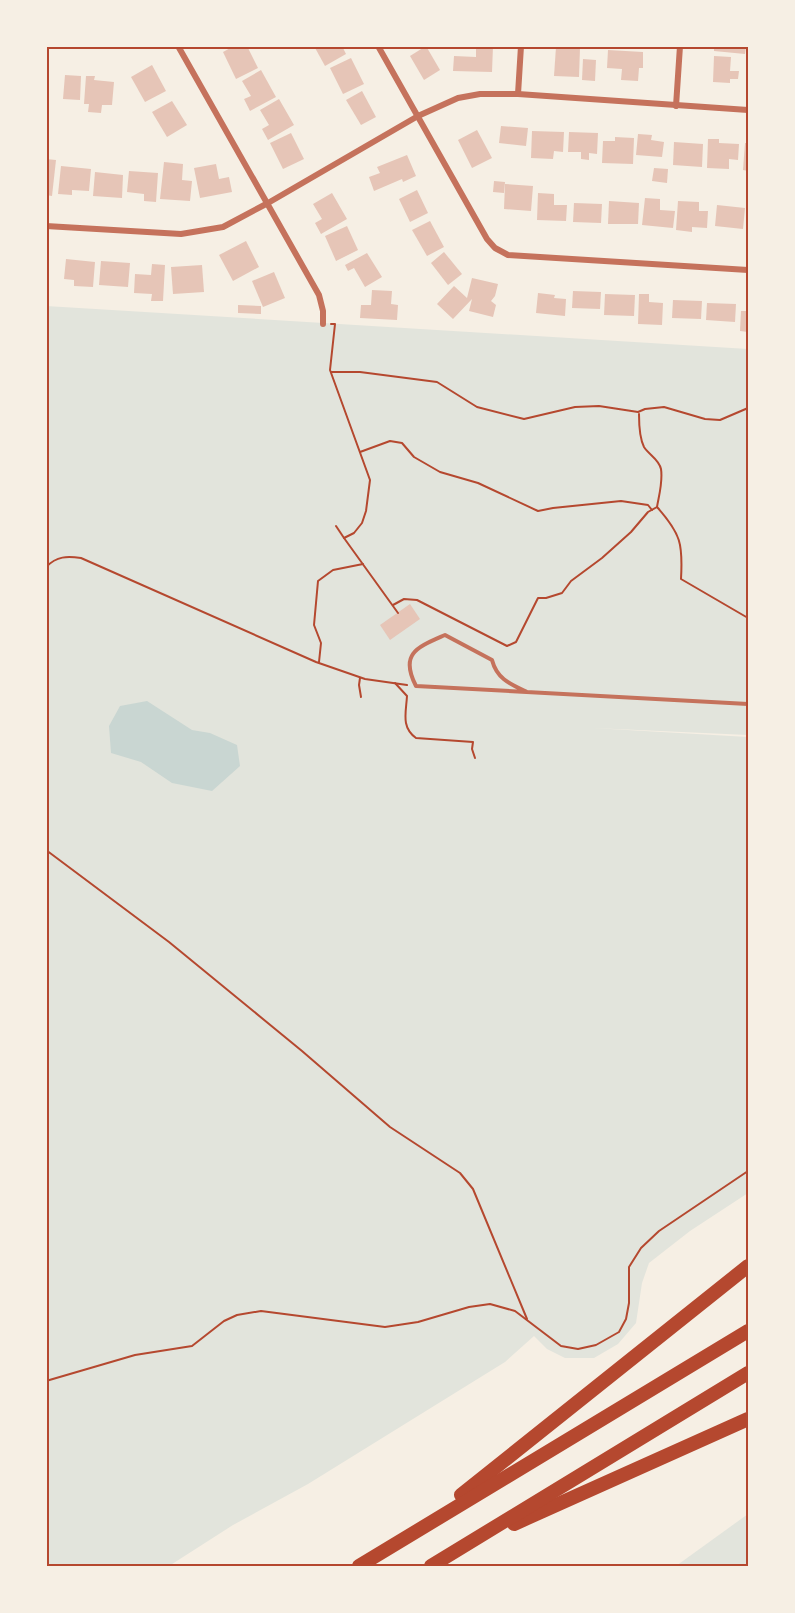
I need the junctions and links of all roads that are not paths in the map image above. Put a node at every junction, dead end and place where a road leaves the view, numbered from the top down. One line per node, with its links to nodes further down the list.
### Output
1 (105, 46): 2 (street)
2 (113, 46)
3 (178, 46): 11 (street)
4 (378, 46): 10 (street)
5 (521, 46): 7 (street)
6 (680, 46): 8 (street)
7 (518, 94): 8 (street); 10 (street)
8 (676, 106): 9 (street)
9 (748, 110)
10 (418, 116): 11 (street); 13 (street)
11 (268, 203): 12 (street); 14 (street)
12 (46, 226)
13 (748, 270)
14 (323, 324)
15 (527, 692): 15 (lane); 16 (lane)
16 (748, 704)
17 (748, 1266): 21 (highway)
18 (748, 1330): 21 (highway)
19 (748, 1373): 22 (highway)
20 (748, 1419): 22 (highway)
21 (418, 1530): 23 (highway)
22 (460, 1548): 24 (highway)
23 (359, 1566)
24 (431, 1566)

